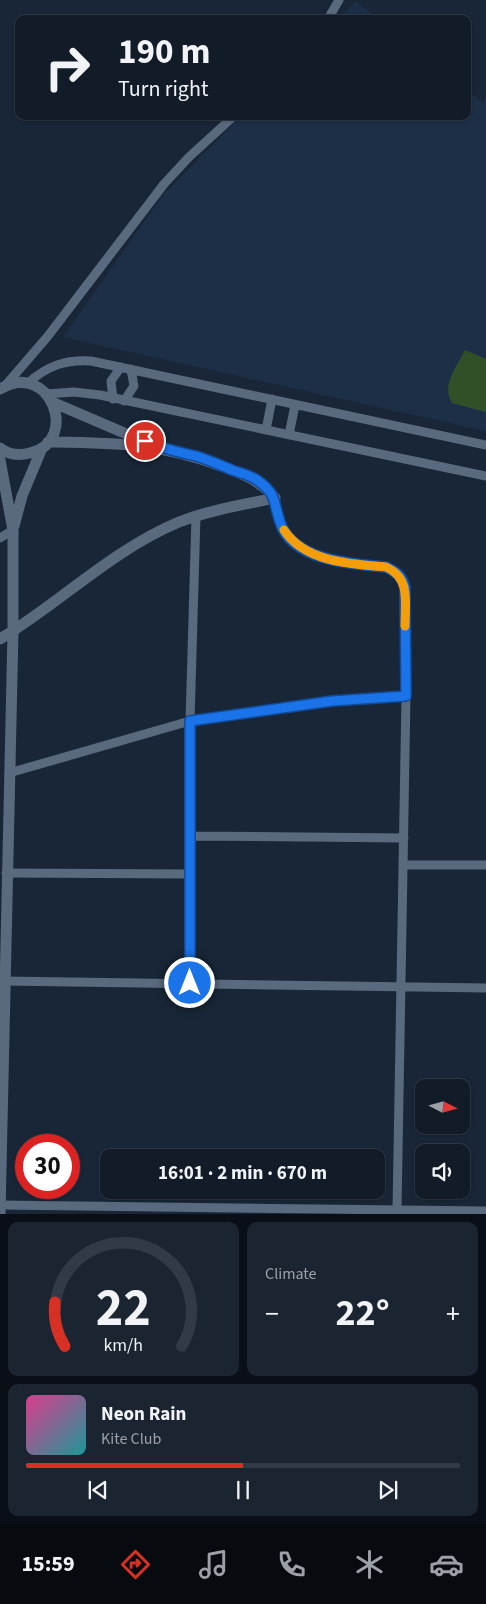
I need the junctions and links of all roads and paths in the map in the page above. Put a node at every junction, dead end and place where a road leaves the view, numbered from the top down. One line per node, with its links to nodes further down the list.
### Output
1 (339, 0): 2 (street)
2 (330, 15)
3 (230, 120): 6 (street)
4 (126, 368): 5 (street); 8 (street); 9 (street); 10 (street)
5 (28, 383): 6 (street); 7 (street)
6 (3, 387)
7 (50, 398): 8 (street); 14 (street); 16 (street)
8 (113, 399): 10 (street)
9 (272, 399): 11 (street); 12 (street)
10 (124, 401): 12 (street)
11 (295, 405): 13 (street); 15 (street)
12 (266, 430): 13 (street)
13 (289, 435): 19 (street)
14 (45, 445): 16 (street); 17 (street); 23 (street)
15 (486, 445)
16 (156, 446): 20 (street)
17 (0, 448)
18 (0, 460): 23 (street)
19 (486, 476)
20 (275, 498): 21 (street); 28 (street)
21 (196, 516): 25 (street); 29 (street)
22 (0, 529): 23 (street)
23 (13, 530): 24 (street); 25 (street)
24 (0, 538)
25 (13, 631): 26 (street); 27 (street); 30 (street)
26 (0, 640)
27 (0, 648)
28 (406, 696): 29 (street); 32 (street)
29 (190, 721): 30 (street); 31 (street)
30 (9, 774): 35 (street)
31 (190, 836): 32 (street); 36 (street)
32 (404, 838): 33 (street)
33 (404, 865): 34 (street); 40 (street)
34 (486, 865)
35 (6, 873): 36 (street); 37 (street)
36 (190, 874): 39 (street)
37 (3, 894): 38 (street)
38 (4, 981): 39 (street); 42 (street)
39 (190, 983): 40 (street)
40 (402, 986): 41 (street); 44 (street)
41 (486, 988)
42 (0, 1205): 43 (street); 47 (street)
43 (132, 1210): 44 (street)
44 (398, 1210): 46 (street)
45 (486, 1211): 46 (street)
46 (441, 1212)
47 (0, 1214)

